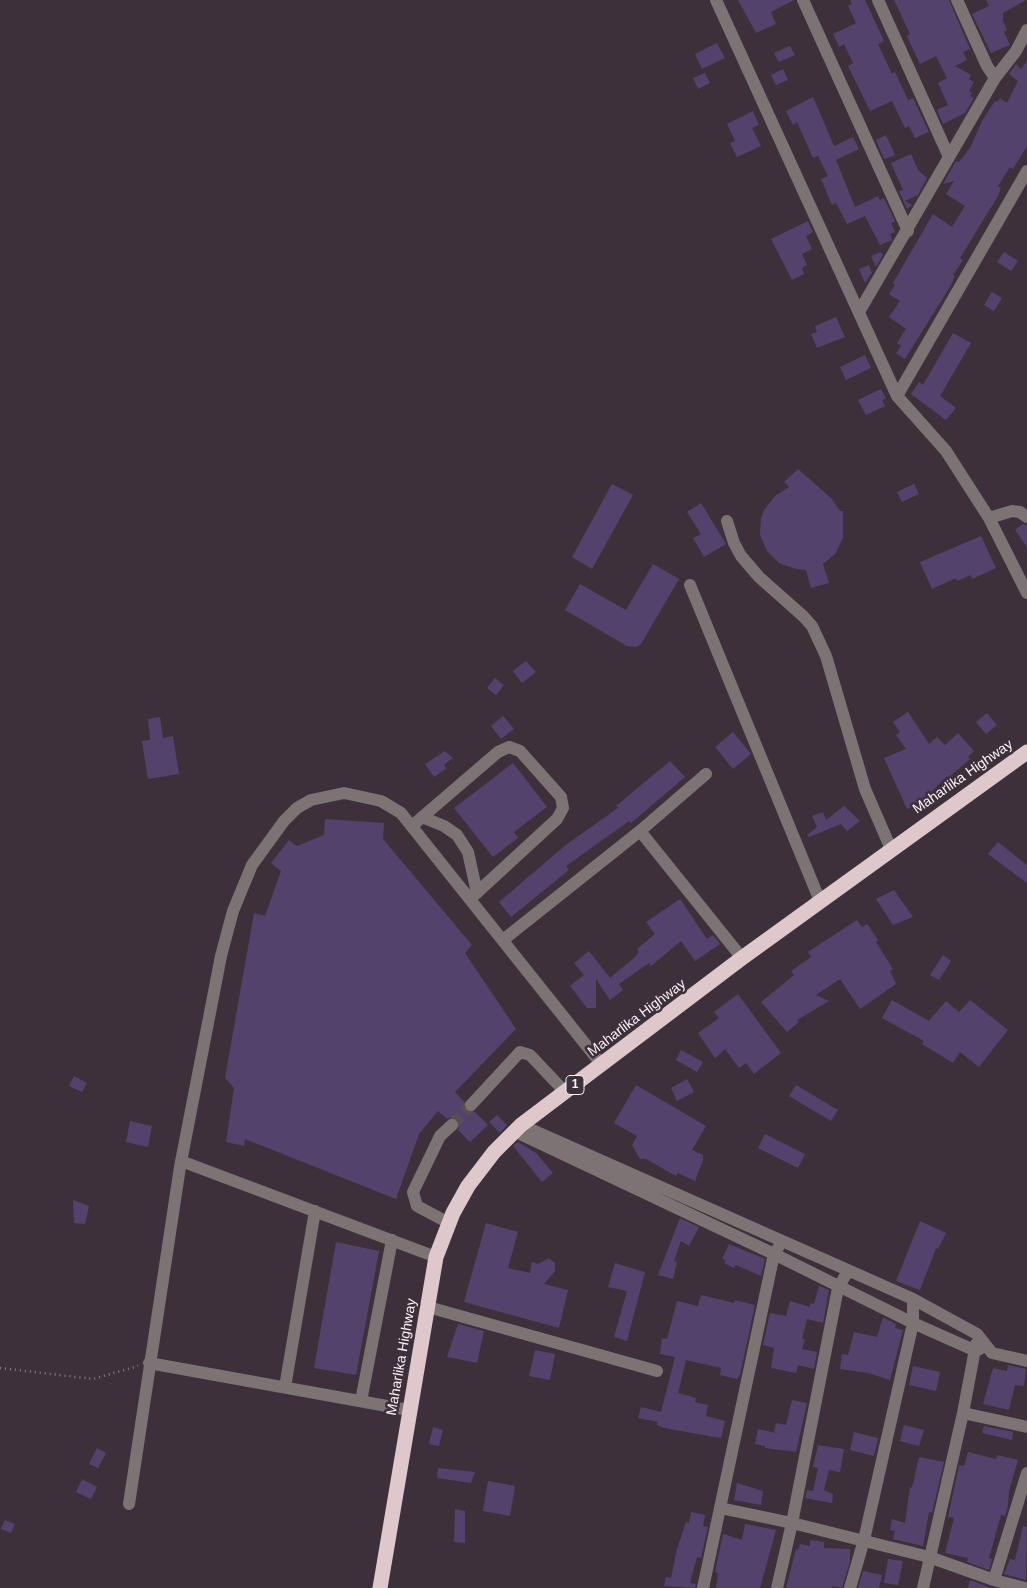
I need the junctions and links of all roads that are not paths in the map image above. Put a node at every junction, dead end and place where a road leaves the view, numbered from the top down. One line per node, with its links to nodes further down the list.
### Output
1 (716, 0): 10 (street)
2 (803, 0): 9 (street)
3 (878, 0): 7 (street)
4 (957, 0): 6 (street)
5 (1027, 30): 6 (street)
6 (995, 78): 7 (street)
7 (949, 157): 9 (street)
8 (1027, 171): 11 (street)
9 (908, 231): 10 (street)
10 (859, 312): 11 (street)
11 (897, 396): 13 (street)
12 (1027, 517): 13 (street)
13 (989, 518): 16 (street)
14 (727, 521): 21 (street)
15 (690, 585): 23 (street)
16 (1027, 593)
17 (1027, 752): 21 (highway, Maharlika Highway / 1)
18 (706, 774): 20 (street)
19 (417, 821): 22 (street); 22 (street); 22 (street); 31 (street)
20 (640, 831): 24 (street); 25 (street)
21 (891, 848): 23 (highway, Maharlika Highway / 1)
22 (474, 896): 24 (street)
23 (820, 901): 25 (highway, Maharlika Highway / 1)
24 (503, 940): 26 (street)
25 (742, 958): 26 (highway, Maharlika Highway / 1)
26 (602, 1065): 27 (highway, Maharlika Highway / 1)
27 (565, 1092): 28 (street); 30 (highway, Maharlika Highway / 1)
28 (471, 1105)
29 (452, 1125): 33 (street)
30 (518, 1128): 33 (highway, Maharlika Highway / 1); 35 (street); 36 (street)
31 (181, 1161): 32 (street); 45 (street)
32 (315, 1211): 34 (street); 47 (street)
33 (449, 1223): 37 (highway, Maharlika Highway / 1)
34 (392, 1240): 37 (street); 48 (street)
35 (783, 1240): 36 (street); 38 (street)
36 (774, 1254): 39 (street); 54 (street)
37 (436, 1257): 41 (highway, Maharlika Highway / 1)
38 (848, 1271): 39 (street); 40 (street)
39 (838, 1288): 42 (street); 55 (street)
40 (913, 1299): 42 (street); 43 (street)
41 (428, 1307): 46 (street); 49 (highway, Maharlika Highway / 1)
42 (913, 1323): 43 (street); 56 (street)
43 (980, 1349): 44 (street); 50 (street)
44 (1027, 1361)
45 (149, 1363): 47 (street); 53 (street)
46 (657, 1371)
47 (285, 1387): 48 (street)
48 (361, 1401): 49 (street)
49 (409, 1410): 59 (highway, Maharlika Highway / 1)
50 (963, 1413): 51 (street); 57 (street)
51 (1027, 1426)
52 (1027, 1473): 58 (street)
53 (128, 1504)
54 (720, 1508): 55 (street); 60 (street)
55 (792, 1523): 56 (street); 61 (street)
56 (864, 1540): 57 (street); 62 (street)
57 (929, 1557): 58 (street); 63 (street)
58 (994, 1580): 64 (street)
59 (380, 1588)
60 (702, 1588)
61 (777, 1588)
62 (850, 1588)
63 (922, 1588)
64 (1025, 1588)

